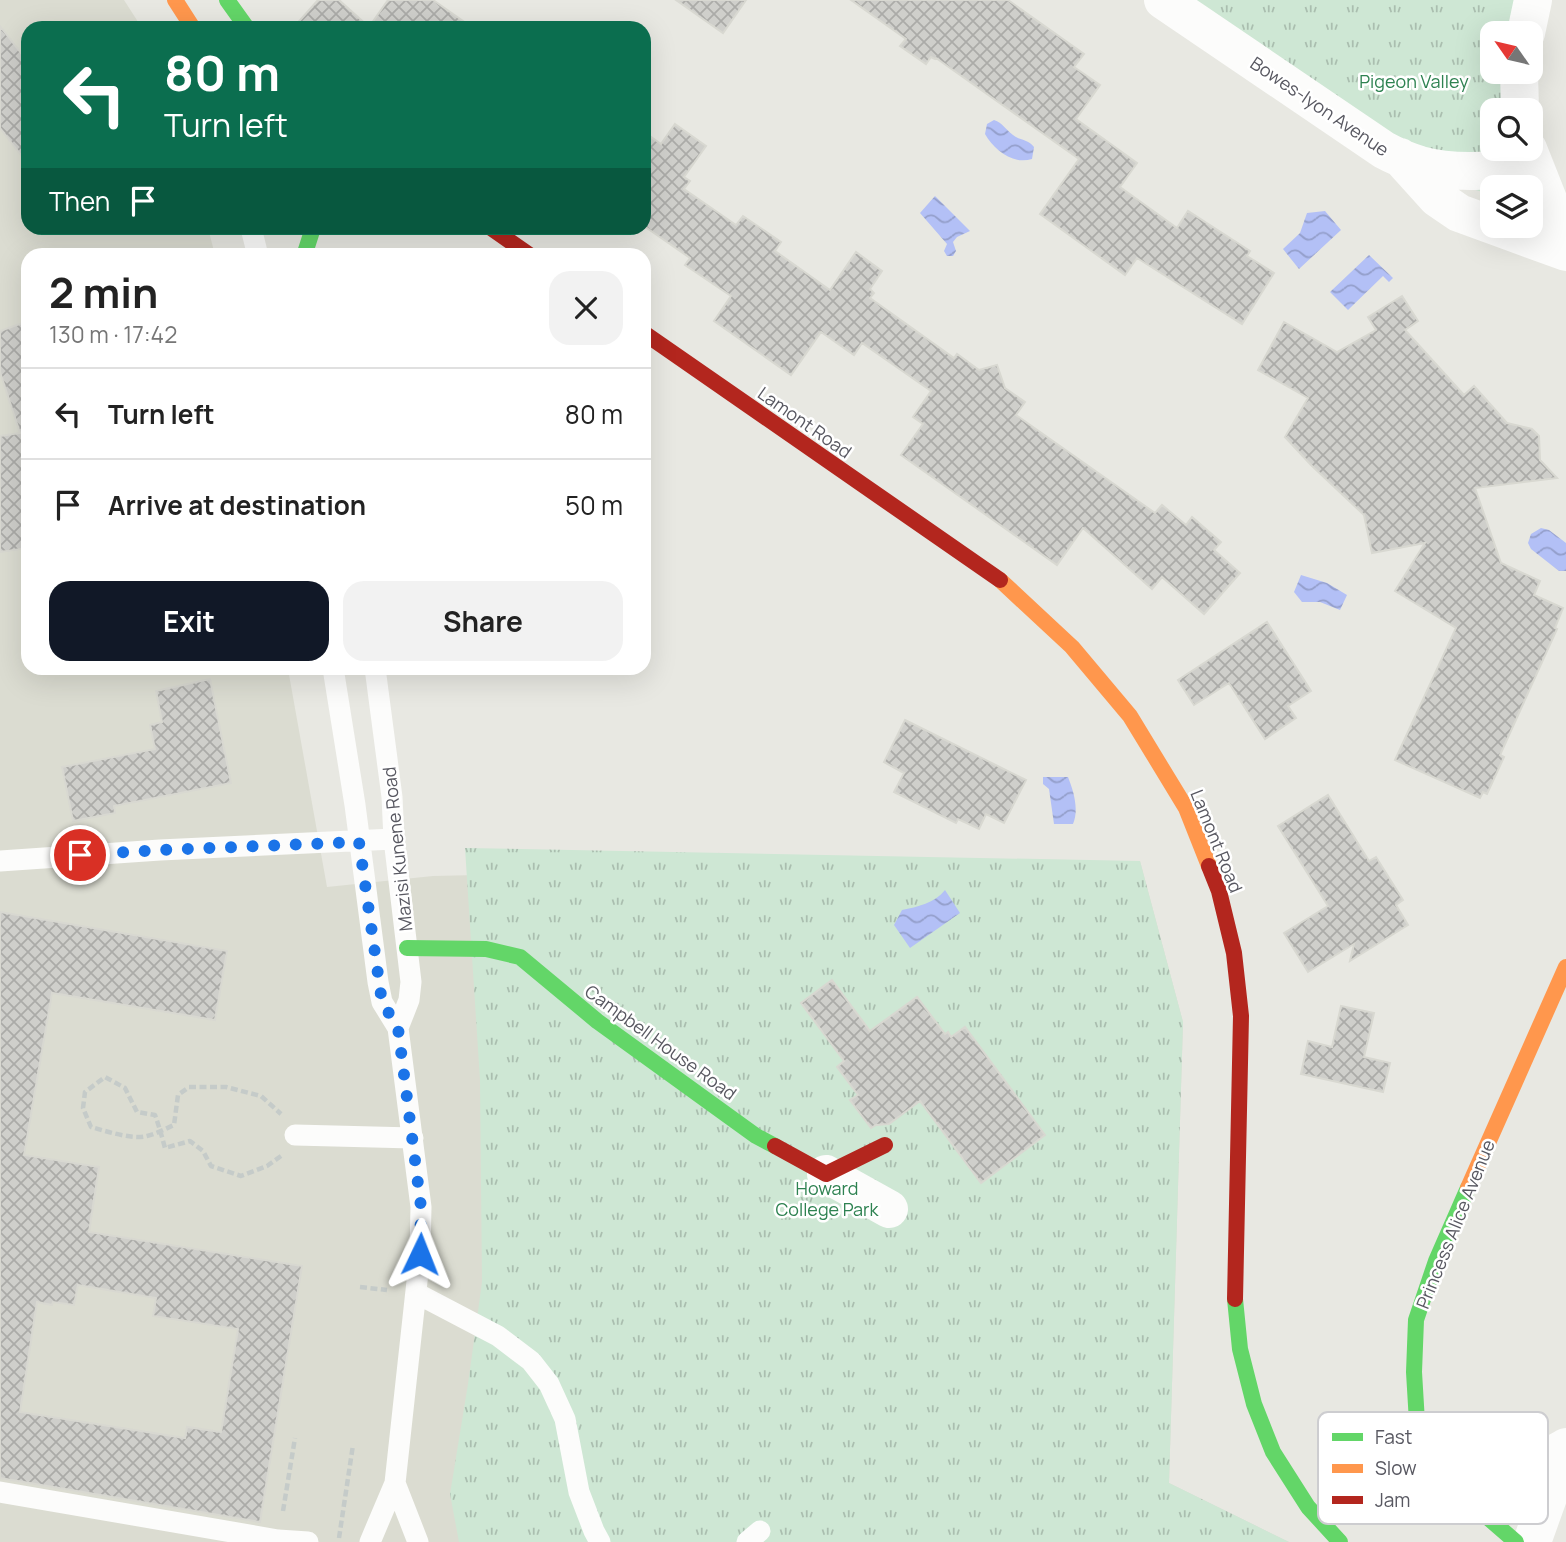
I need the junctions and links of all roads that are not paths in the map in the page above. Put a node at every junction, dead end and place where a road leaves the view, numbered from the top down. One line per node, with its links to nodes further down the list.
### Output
1 (175, 0): 5 (street)
2 (227, 0): 6 (street)
3 (1163, 0): 8 (street, Bowes-lyon Avenue)
4 (1533, 0): 7 (street)
5 (188, 21)
6 (243, 21)
7 (1529, 21)
8 (1400, 157): 9 (street, Bowes-lyon Avenue); 14 (street)
9 (1519, 161)
10 (1532, 161): 12 (street)
11 (501, 235): 13 (street)
12 (1566, 235)
13 (520, 248)
14 (1566, 253)
15 (651, 339): 37 (street, Lamont Road)
16 (334, 675): 19 (lane, Mazisi Kunene Road)
17 (376, 675): 18 (lane, Mazisi Kunene Road)
18 (394, 839): 19 (lane); 21 (lane, Mazisi Kunene Road)
19 (359, 842): 20 (lane); 23 (lane, Mazisi Kunene Road)
20 (0, 861)
21 (407, 948): 23 (lane, Mazisi Kunene Road); 27 (street, Campbell House Road)
22 (1566, 967): 30 (street, Princess Alice Avenue)
23 (398, 1028): 25 (lane, Mazisi Kunene Road)
24 (295, 1135): 25 (lane)
25 (413, 1138): 29 (lane, Mazisi Kunene Road)
26 (885, 1145): 27 (street)
27 (826, 1174): 28 (street)
28 (889, 1209)
29 (416, 1293): 34 (lane, Mazisi Kunene Road); 45 (lane)
30 (1416, 1412)
31 (1566, 1447): 32 (street)
32 (1548, 1458)
33 (1566, 1461): 36 (street)
34 (395, 1483): 43 (lane, Mazisi Kunene Road); 44 (lane, Mazisi Kunene Road)
35 (0, 1492): 41 (lane)
36 (1548, 1497)
37 (1318, 1518)
38 (1324, 1524): 46 (street, Lamont Road)
39 (1496, 1524): 47 (street, Princess Alice Avenue)
40 (1538, 1524): 48 (street)
41 (278, 1541): 42 (lane)
42 (308, 1542)
43 (370, 1542)
44 (418, 1542)
45 (600, 1542)
46 (1340, 1542)
47 (1517, 1542)
48 (1532, 1542)

